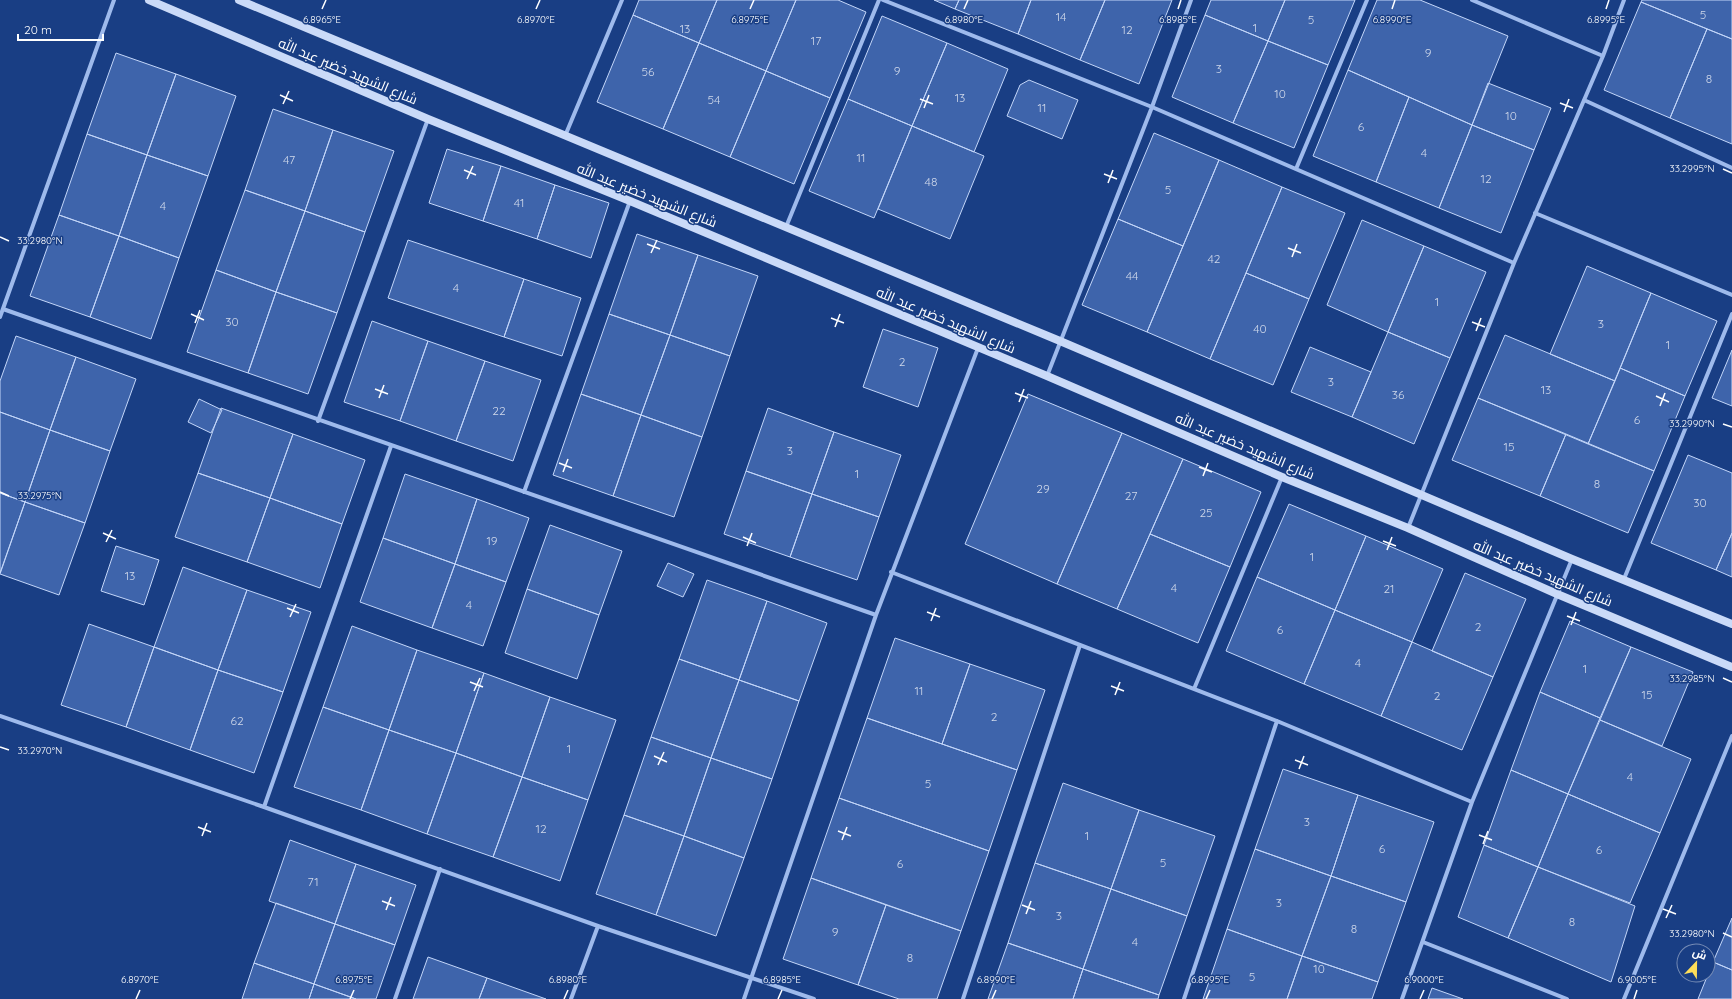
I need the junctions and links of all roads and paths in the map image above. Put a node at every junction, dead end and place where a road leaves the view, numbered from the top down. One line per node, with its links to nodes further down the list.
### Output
1 (114, 0): 23 (street)
2 (149, 0): 14 (main road, شارع الشهيد خضير عبد الله)
3 (239, 0): 15 (main road, شارع الشهيد خضير عبد الله)
4 (622, 0): 15 (street)
5 (879, 0): 20 (street)
6 (882, 0): 13 (street)
7 (1191, 0): 13 (street)
8 (1367, 0): 17 (street)
9 (1472, 0): 11 (street)
10 (1624, 0): 11 (street)
11 (1603, 56): 12 (street)
12 (1584, 100): 16 (street); 19 (street)
13 (1152, 107): 17 (street); 26 (street)
14 (428, 119): 18 (main road, شارع الشهيد خضير عبد الله); 29 (street)
15 (565, 137): 20 (main road, شارع الشهيد خضير عبد الله)
16 (1732, 168)
17 (1296, 169): 21 (street)
18 (630, 201): 27 (main road, شارع الشهيد خضير عبد الله); 32 (street)
19 (1535, 213): 21 (street); 22 (street)
20 (786, 227): 26 (main road, شارع الشهيد خضير عبد الله)
21 (1514, 263): 33 (street)
22 (1732, 295)
23 (3, 309): 25 (street); 29 (street)
24 (1732, 314): 37 (street)
25 (0, 317)
26 (1060, 341): 28 (street); 33 (main road, شارع الشهيد خضير عبد الله)
27 (978, 348): 28 (main road, شارع الشهيد خضير عبد الله); 36 (street)
28 (1047, 376): 31 (main road, شارع الشهيد خضير عبد الله)
29 (318, 421): 30 (street)
30 (391, 446): 32 (street); 48 (street)
31 (1282, 477): 34 (main road, شارع الشهيد خضير عبد الله); 43 (street)
32 (524, 492): 39 (street)
33 (1422, 494): 34 (street); 35 (main road, شارع الشهيد خضير عبد الله)
34 (1408, 528): 38 (main road, شارع الشهيد خضير عبد الله)
35 (1572, 558): 37 (main road, شارع الشهيد خضير عبد الله); 38 (street)
36 (891, 572): 39 (street); 41 (street)
37 (1624, 579): 40 (main road, شارع الشهيد خضير عبد الله)
38 (1557, 594): 42 (main road, شارع الشهيد خضير عبد الله); 47 (street)
39 (876, 615): 52 (street)
40 (1732, 624)
41 (1080, 645): 43 (street); 57 (street)
42 (1732, 666)
43 (1194, 689): 45 (street)
44 (0, 716): 48 (street)
45 (1277, 721): 47 (street); 58 (street)
46 (1732, 736): 61 (street)
47 (1472, 802): 51 (street)
48 (264, 807): 49 (street)
49 (440, 869): 50 (street); 53 (street)
50 (598, 926): 52 (street); 54 (street)
51 (1422, 942): 59 (street); 60 (street)
52 (751, 979): 55 (street); 56 (street)
53 (395, 999)
54 (571, 999)
55 (744, 999)
56 (814, 999)
57 (963, 999)
58 (1184, 999)
59 (1402, 999)
60 (1566, 999)
61 (1624, 999)

